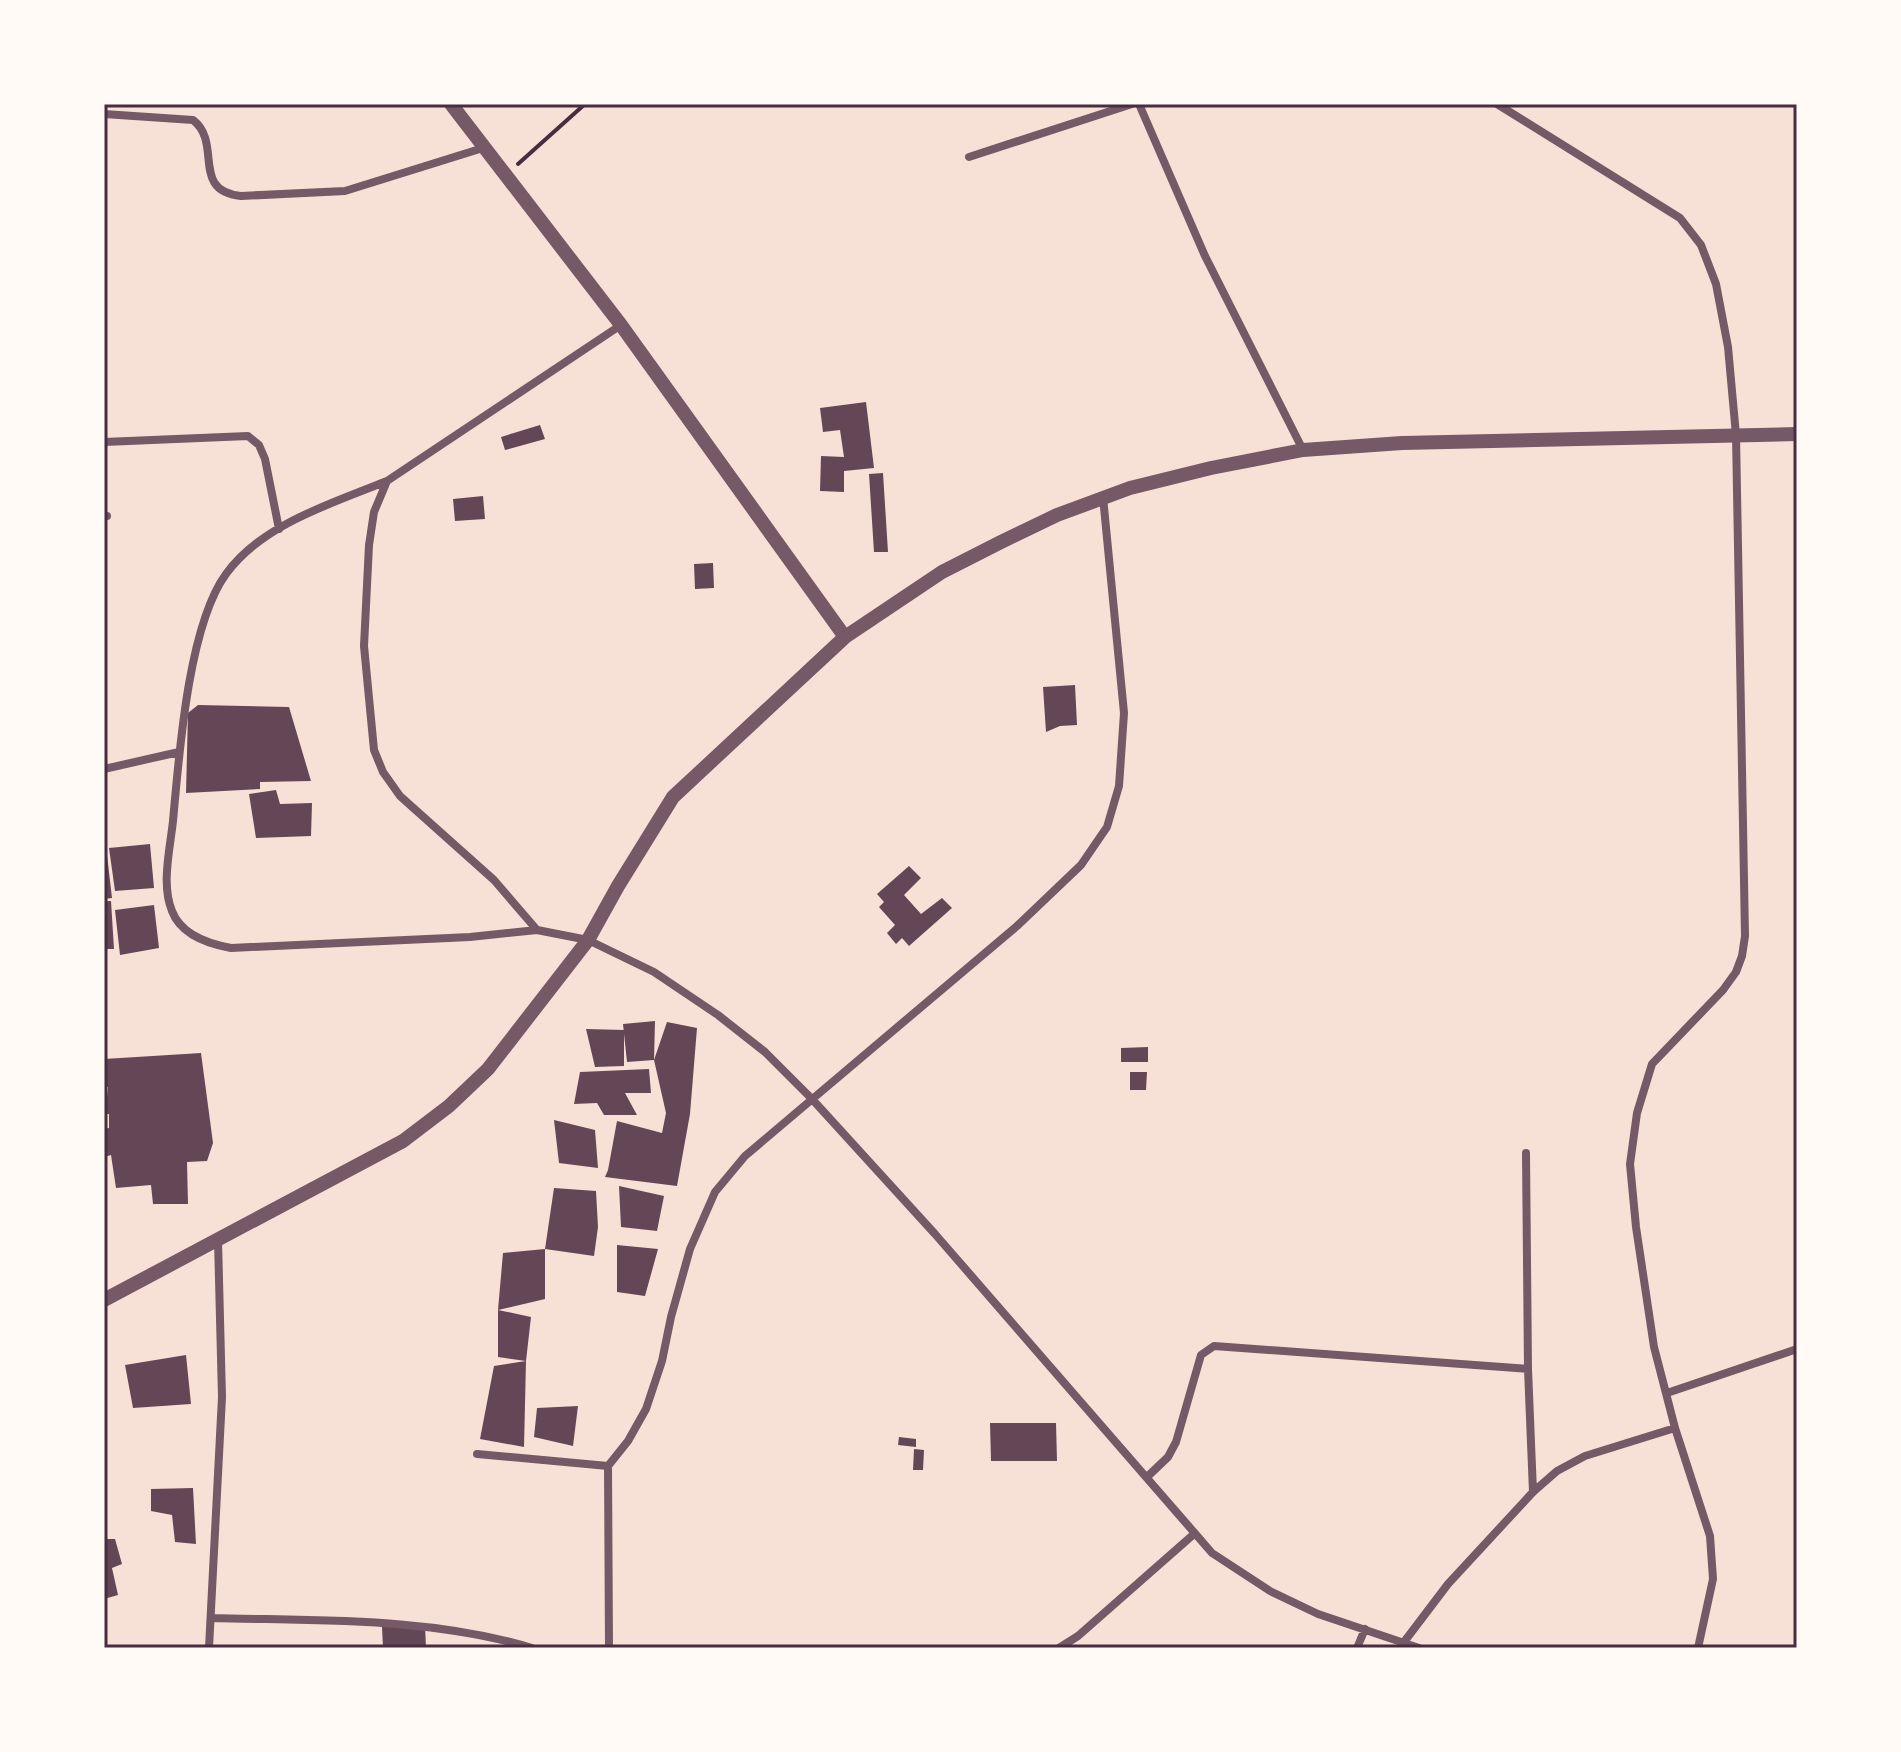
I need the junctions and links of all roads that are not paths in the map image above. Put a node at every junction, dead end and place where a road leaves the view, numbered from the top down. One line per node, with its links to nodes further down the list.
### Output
1 (451, 104): 6 (street)
2 (1132, 104): 7 (street)
3 (1139, 104): 12 (street)
4 (1497, 104): 10 (street)
5 (104, 114): 6 (street)
6 (483, 148): 8 (street)
7 (969, 157)
8 (621, 325): 13 (street); 16 (street)
9 (1797, 434): 10 (street)
10 (1736, 435): 12 (street); 27 (street)
11 (104, 442): 15 (street)
12 (1303, 450): 14 (street)
13 (387, 481): 15 (street); 19 (street)
14 (1103, 496): 16 (street); 21 (street)
15 (279, 529): 17 (street)
16 (845, 637): 20 (street)
17 (179, 752): 18 (street); 19 (street)
18 (104, 769)
19 (537, 930): 20 (street)
20 (588, 940): 21 (street); 23 (street)
21 (812, 1099): 30 (street); 31 (street)
22 (1526, 1153): 26 (street)
23 (218, 1239): 24 (street); 34 (street)
24 (104, 1300)
25 (1797, 1349): 27 (street)
26 (1528, 1369): 31 (street); 32 (street)
27 (1667, 1393): 28 (street)
28 (1675, 1428): 32 (street); 43 (street)
29 (477, 1454): 30 (street)
30 (608, 1466): 39 (street)
31 (1147, 1477): 33 (street)
32 (1533, 1492): 36 (street)
33 (1194, 1534): 35 (street); 40 (street)
34 (213, 1618): 37 (street); 38 (street)
35 (1365, 1629): 36 (street); 41 (street)
36 (1404, 1642): 42 (street)
37 (209, 1648)
38 (532, 1648)
39 (609, 1648)
40 (1059, 1648)
41 (1357, 1648)
42 (1419, 1648)
43 (1698, 1648)

